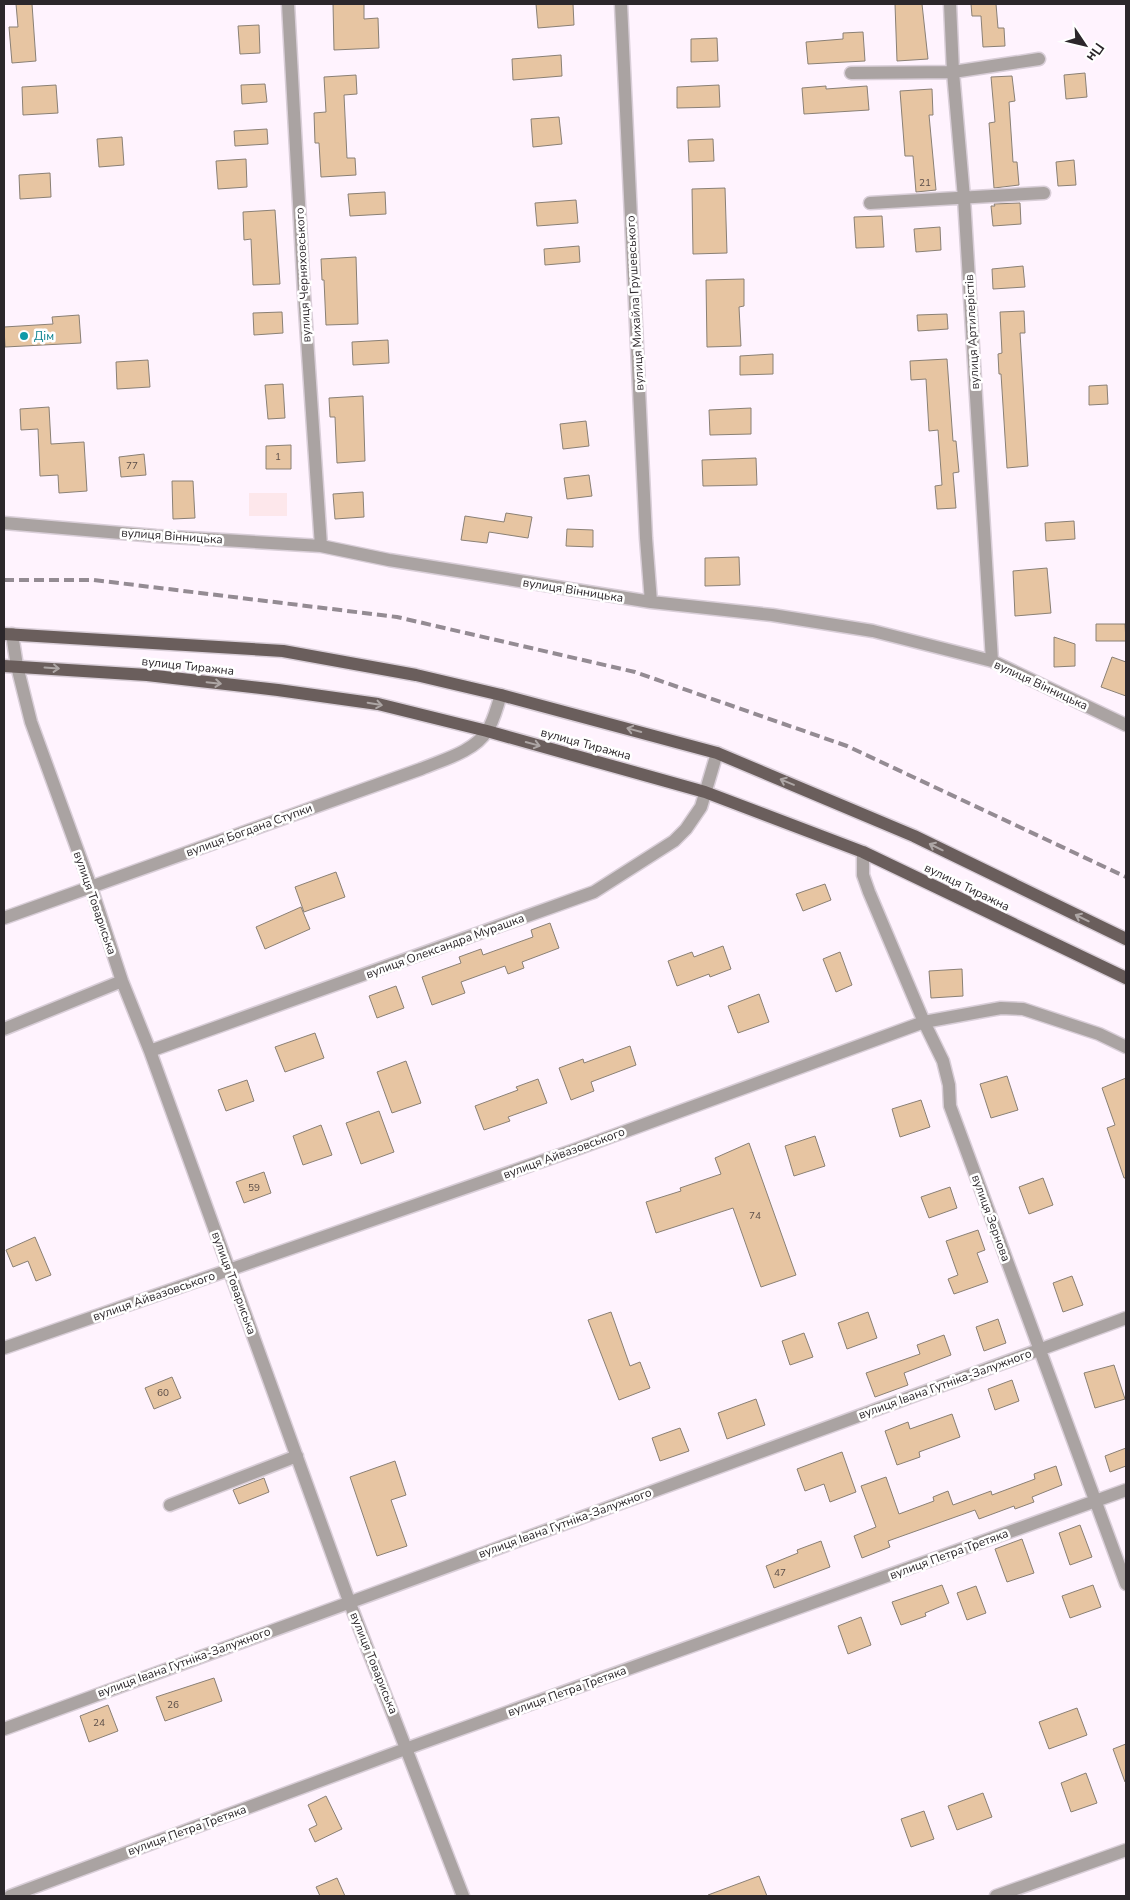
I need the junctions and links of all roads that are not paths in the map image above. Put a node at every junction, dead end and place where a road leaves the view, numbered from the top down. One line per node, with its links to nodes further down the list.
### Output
1 (288, 4): 11 (street, вулиця Черняховського)
2 (621, 4): 12 (street, вулиця Михайла Грушевського)
3 (950, 4): 5 (street, вулиця Артилерістів)
4 (1039, 59): 5 (street)
5 (953, 72): 6 (street); 8 (street, вулиця Артилерістів)
6 (851, 73)
7 (1044, 193): 8 (street)
8 (964, 198): 9 (street); 14 (street, вулиця Артилерістів)
9 (870, 203)
10 (4, 523): 11 (street, вулиця Вінницька)
11 (321, 546): 12 (street, вулиця Вінницька)
12 (651, 602): 14 (street, вулиця Вінницька)
13 (8, 634): 15 (street, вулиця Товариська); 16 (main road, вулиця Тиражна)
14 (992, 661): 17 (street, вулиця Вінницька)
15 (10, 666): 18 (main road, вулиця Тиражна, one-way to 18); 22 (street, вулиця Товариська)
16 (502, 695): 18 (street); 19 (main road, вулиця Тиражна, one-way to 16)
17 (1126, 725)
18 (487, 731): 20 (main road, вулиця Тиражна, one-way to 20); 22 (street, вулиця Богдана Ступки)
19 (717, 753): 20 (street, вулиця Олександра Мурашка); 24 (main road, вулиця Тиражна, one-way to 19)
20 (705, 792): 21 (main road, вулиця Тиражна); 30 (street, вулиця Олександра Мурашка)
21 (863, 852): 25 (main road, вулиця Тиражна); 27 (street, вулиця Зернова)
22 (91, 887): 23 (street, вулиця Богдана Ступки); 26 (street, вулиця Товариська)
23 (4, 918)
24 (1126, 939)
25 (1126, 978)
26 (122, 981): 28 (street); 30 (street, вулиця Товариська)
27 (924, 1022): 29 (street, вулиця Айвазовського); 31 (street, вулиця Айвазовського); 34 (street, вулиця Зернова)
28 (4, 1029)
29 (1126, 1047)
30 (150, 1051): 31 (street, вулиця Товариська)
31 (230, 1270): 33 (street, вулиця Айвазовського); 35 (street, вулиця Товариська)
32 (1126, 1318): 34 (street, вулиця Івана Гутніка-Залужного)
33 (4, 1348)
34 (1040, 1350): 37 (street, вулиця Зернова); 40 (street, вулиця Івана Гутніка-Залужного)
35 (297, 1456): 38 (street); 40 (street, вулиця Товариська)
36 (1126, 1490): 37 (street, вулиця Петра Третяка)
37 (1096, 1502): 39 (street, вулиця Зернова); 42 (street, вулиця Петра Третяка)
38 (170, 1505)
39 (1126, 1584)
40 (349, 1601): 41 (street, вулиця Івана Гутніка-Залужного); 42 (street, вулиця Товариська)
41 (4, 1729)
42 (408, 1748): 44 (street, вулиця Петра Третяка); 45 (street, вулиця Товариська)
43 (1126, 1850): 46 (street)
44 (13, 1896)
45 (463, 1896)
46 (996, 1896)

